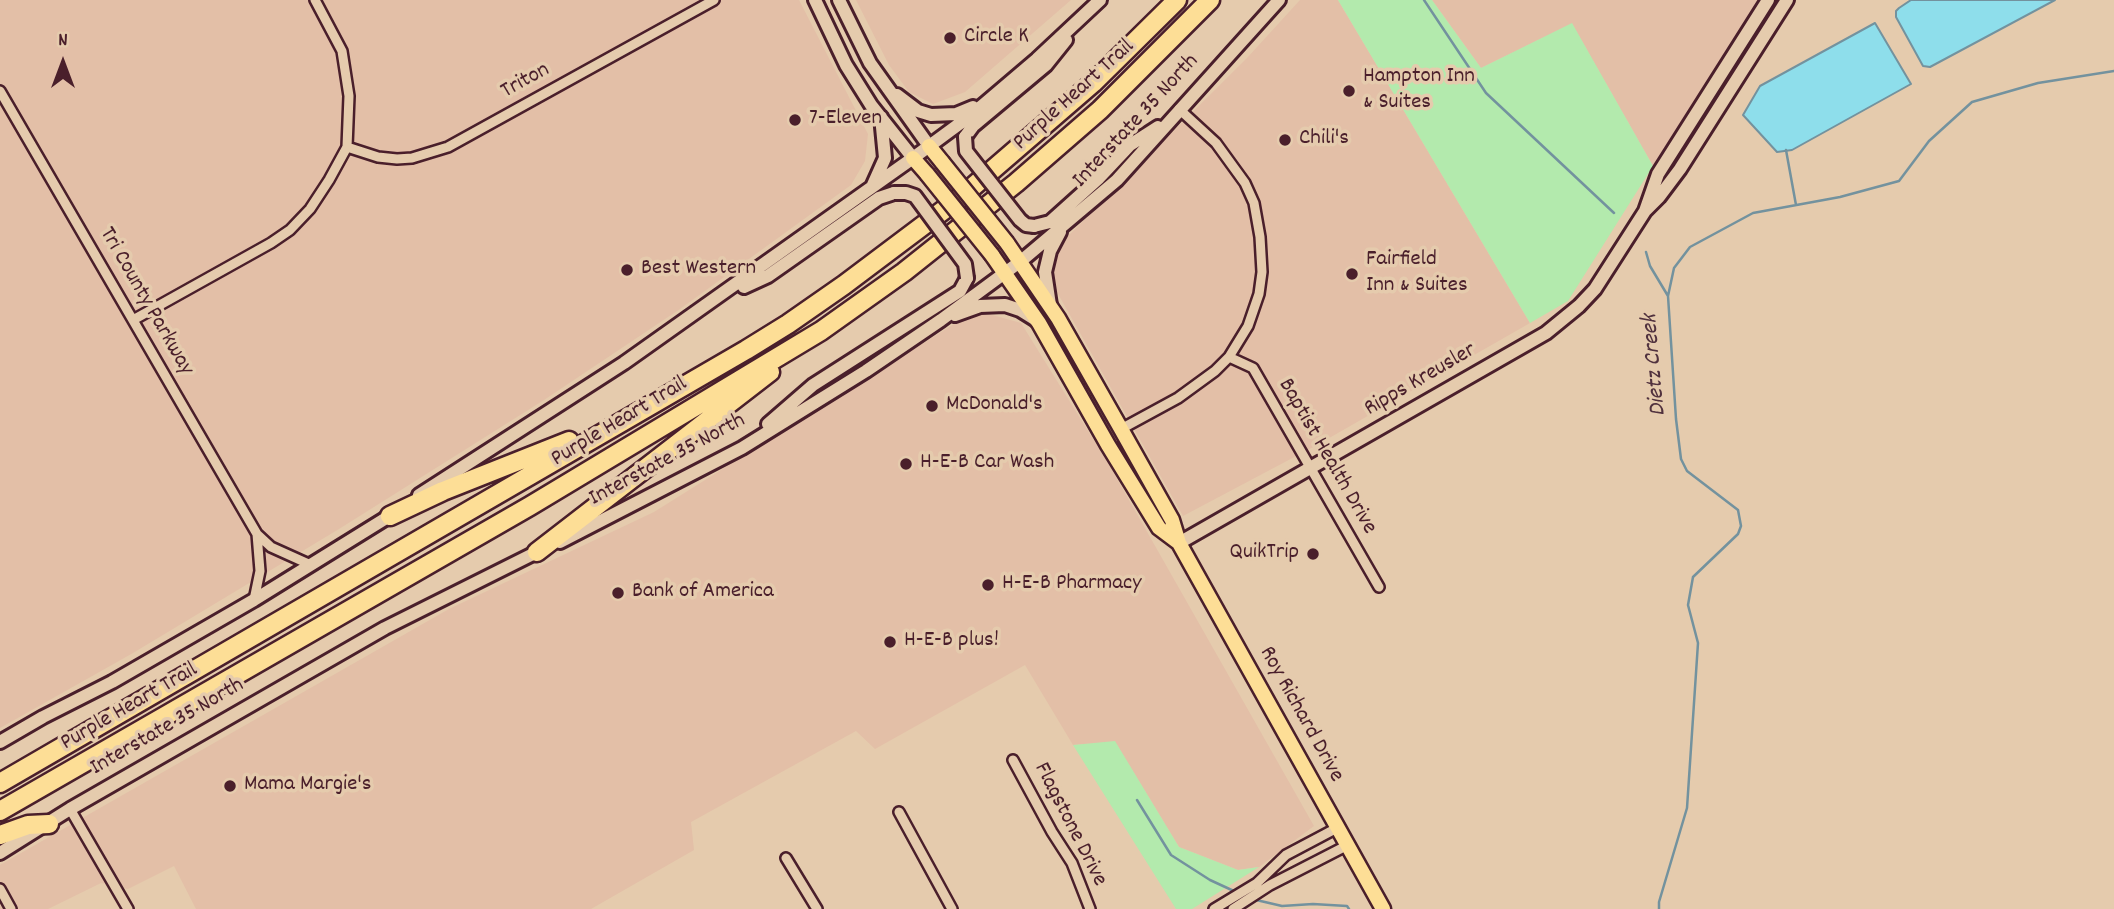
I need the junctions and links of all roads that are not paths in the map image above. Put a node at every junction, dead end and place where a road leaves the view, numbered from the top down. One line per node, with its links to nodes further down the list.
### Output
1 (315, 0): 17 (street)
2 (714, 0): 17 (street, Triton)
3 (815, 0): 15 (main road)
4 (839, 0): 11 (main road)
5 (1100, 0): 13 (main road); 14 (main road, bridge)
6 (1177, 0): 31 (highway, Purple Heart Trail)
7 (1210, 0): 29 (highway, Purple Heart Trail)
8 (1279, 0): 14 (main road, Interstate 35 North)
9 (1768, 0): 20 (main road, Ripps Kreusler)
10 (1787, 0): 20 (main road, Ripps Kreusler)
11 (884, 84): 13 (main road); 16 (main road)
12 (0, 90): 26 (street, Tri County Parkway)
13 (988, 100): 16 (main road)
14 (1175, 114): 21 (main road, Interstate 35 North); 30 (street)
15 (881, 117): 18 (main road); 19 (main road)
16 (929, 146): 18 (main road); 22 (main road, Roy Richard Drive, bridge)
17 (346, 148): 26 (street)
18 (913, 158): 19 (main road); 23 (main road, Roy Richard Drive, bridge)
19 (872, 188): 24 (main road)
20 (1645, 211): 34 (main road, Ripps Kreusler)
21 (1063, 227): 22 (main road, Interstate 35 North); 25 (main road)
22 (1021, 261): 23 (main road, Interstate 35 North); 25 (main road, Roy Richard Drive)
23 (1006, 272): 27 (main road, Interstate 35 North); 28 (main road, Roy Richard Drive)
24 (716, 299): 33 (main road, bridge); 35 (main road)
25 (1050, 305): 32 (main road, Roy Richard Drive)
26 (133, 320): 36 (street, Tri County Parkway)
27 (941, 320): 28 (main road); 33 (main road, Interstate 35 North)
28 (1039, 323): 37 (main road, Roy Richard Drive)
29 (821, 331): 38 (highway); 46 (highway, Purple Heart Trail)
30 (1229, 357): 32 (street); 34 (street, Baptist Health Drive)
31 (640, 411): 35 (highway); 44 (highway, Purple Heart Trail)
32 (1121, 429): 37 (main road, Roy Richard Drive)
33 (742, 448): 38 (main road, Interstate 35 North)
34 (1310, 469): 37 (main road, Ripps Kreusler); 40 (street, Baptist Health Drive)
35 (390, 516): 39 (main road)
36 (257, 534): 39 (street, Tri County Parkway); 41 (street, Tri County Parkway)
37 (1179, 543): 49 (main road, Roy Richard Drive)
38 (537, 552): 45 (main road, Interstate 35 North)
39 (311, 565): 41 (main road)
40 (1380, 587)
41 (254, 600): 42 (main road)
42 (0, 742)
43 (1013, 760): 60 (street, Flagstone Drive)
44 (0, 783)
45 (71, 809): 48 (main road, Interstate 35 North); 57 (street)
46 (0, 811)
47 (899, 812): 59 (street)
48 (49, 824): 50 (highway); 52 (main road, Interstate 35 North)
49 (1336, 828): 51 (main road, Roy Richard Drive); 55 (street)
50 (0, 835)
51 (1346, 846): 55 (street); 62 (main road, Roy Richard Drive)
52 (0, 853)
53 (786, 858): 58 (street)
54 (0, 890): 56 (street)
55 (1229, 906): 61 (street)
56 (11, 909)
57 (128, 909)
58 (817, 909)
59 (953, 909)
60 (1090, 909)
61 (1214, 909)
62 (1383, 909)

